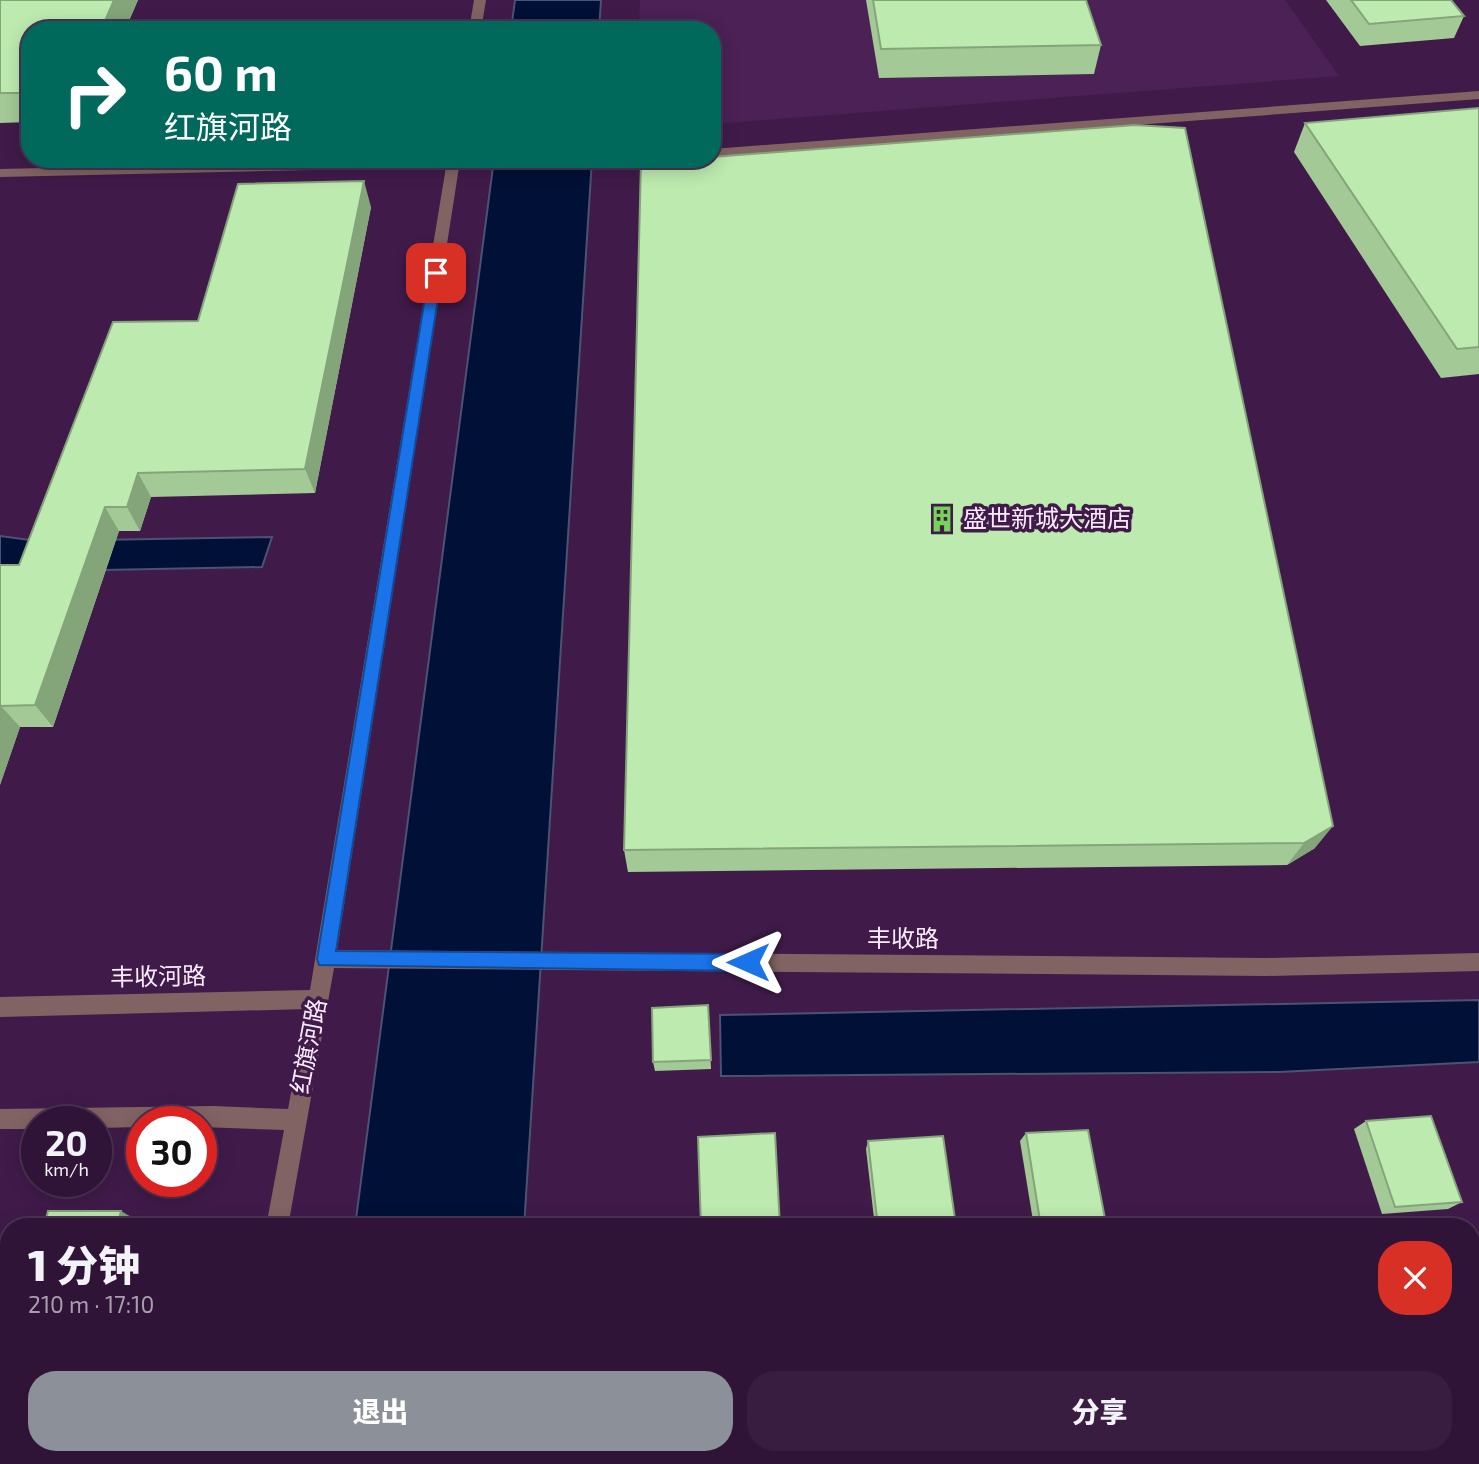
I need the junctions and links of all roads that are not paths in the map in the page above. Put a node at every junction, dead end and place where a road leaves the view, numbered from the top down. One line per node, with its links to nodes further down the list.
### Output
1 (480, 0): 2 (street)
2 (476, 21)
3 (1479, 95): 4 (street)
4 (721, 152)
5 (189, 168): 7 (street)
6 (453, 168): 8 (street, 红旗河路)
7 (0, 173)
8 (326, 959): 9 (street, 丰收路); 10 (street, 红旗河路)
9 (1479, 962)
10 (318, 999): 11 (street, 丰收河路); 13 (street, 红旗河路)
11 (0, 1007)
12 (0, 1119): 13 (street)
13 (295, 1120): 14 (street, 红旗河路)
14 (279, 1218)

